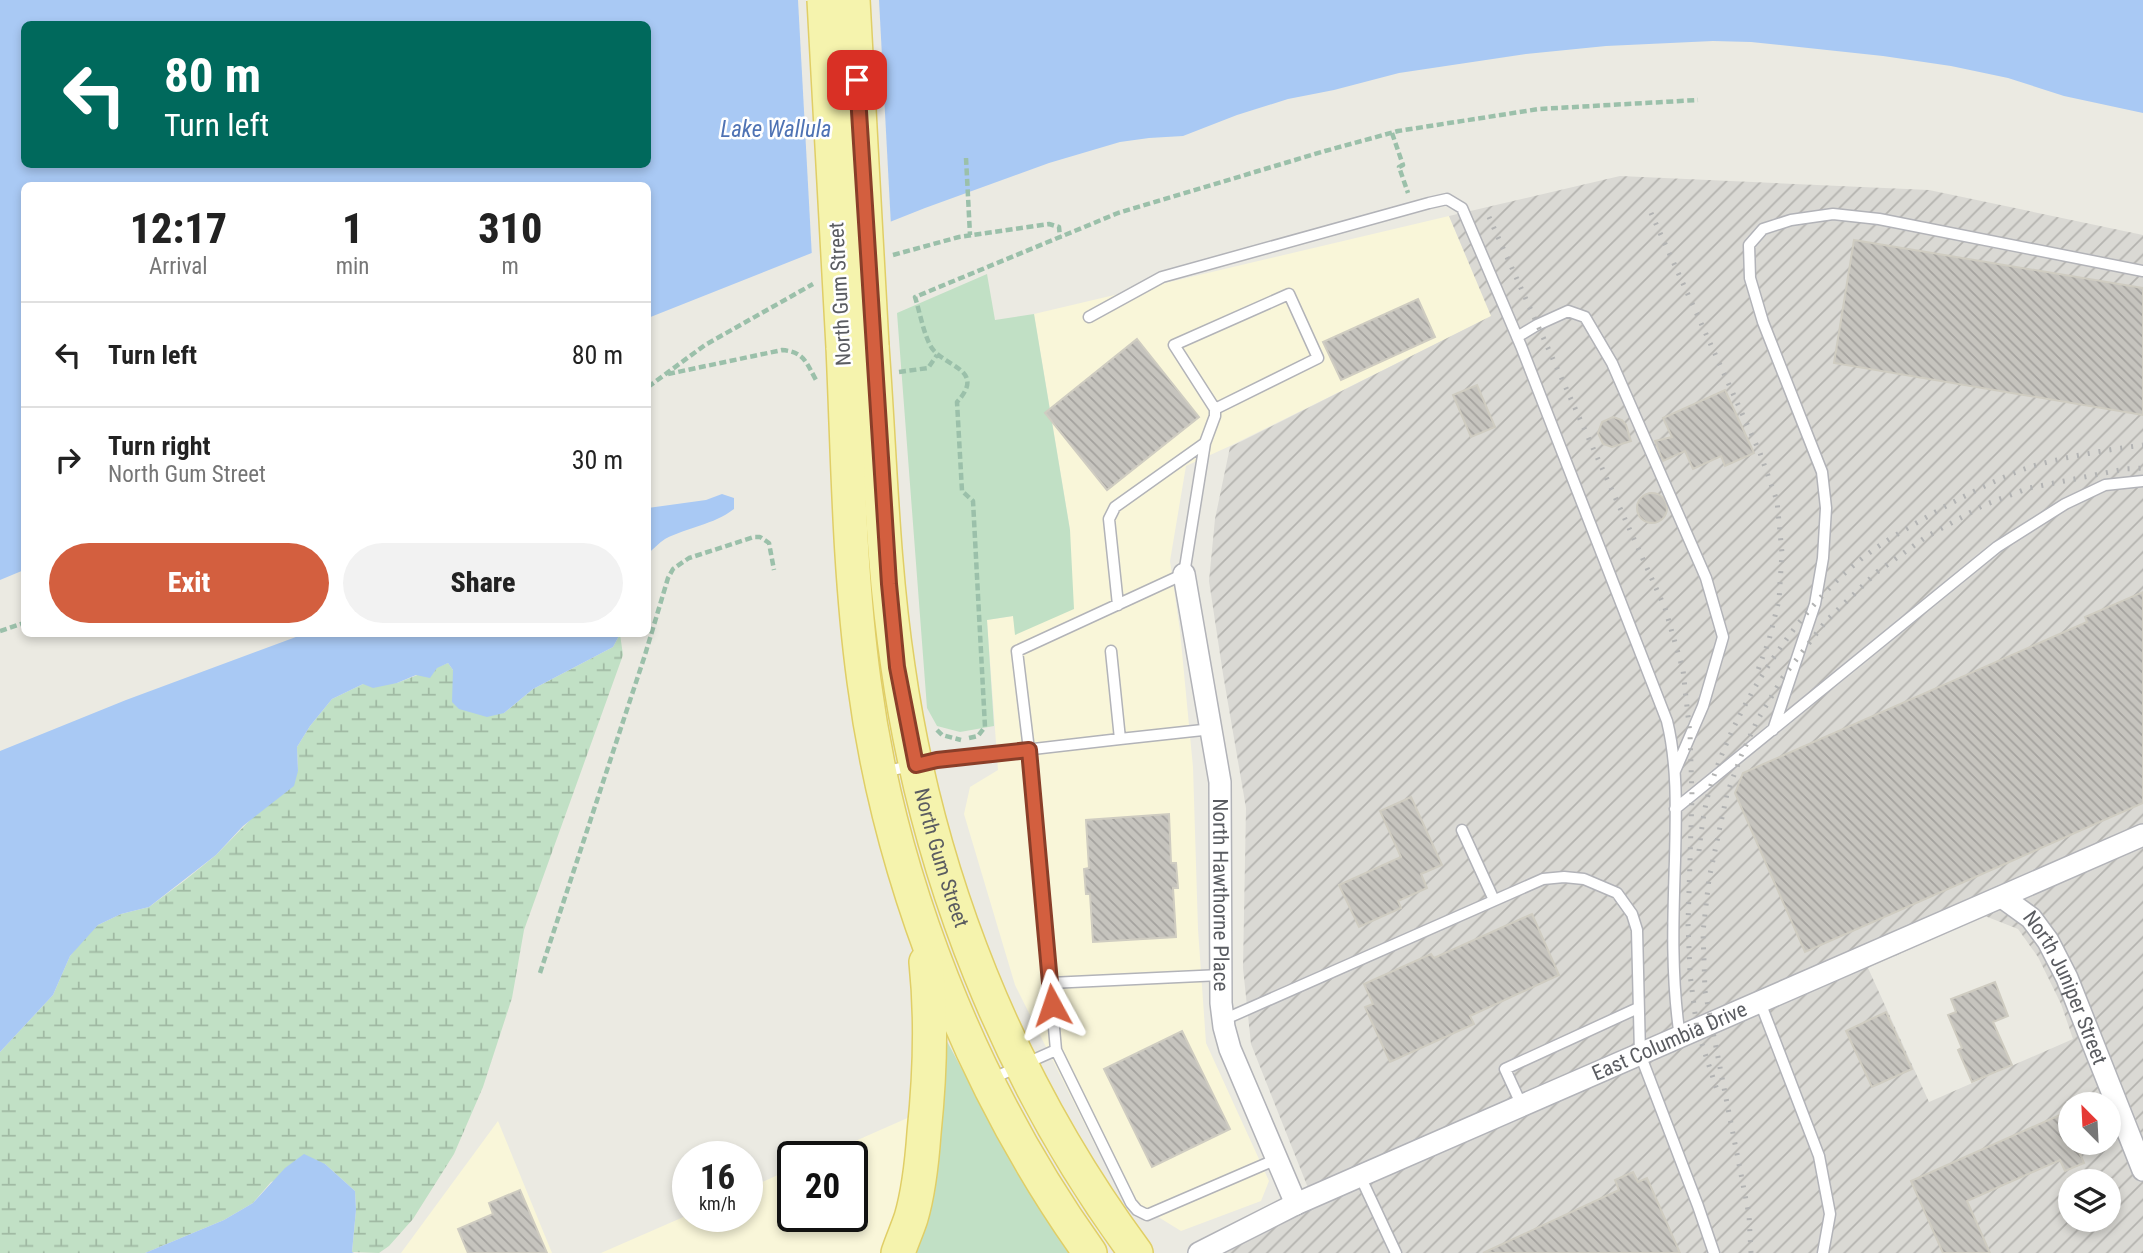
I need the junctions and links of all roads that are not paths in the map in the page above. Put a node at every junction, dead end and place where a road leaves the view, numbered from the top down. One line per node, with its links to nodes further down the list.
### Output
1 (824, 0): 6 (main road, North Gum Street, bridge)
2 (853, 0): 6 (main road, North Gum Street, bridge)
3 (2143, 271): 16 (lane)
4 (1089, 317): 5 (lane)
5 (1517, 337): 21 (lane); 21 (lane)
6 (858, 346): 19 (main road, North Gum Street); 20 (main road, North Gum Street)
7 (1215, 409): 7 (lane); 8 (lane)
8 (1205, 443): 12 (lane); 13 (lane)
9 (2143, 475): 11 (lane)
10 (2143, 481): 11 (lane)
11 (2105, 485): 16 (lane)
12 (1184, 574): 13 (lane); 15 (street, North Hawthorne Place)
13 (1118, 604): 18 (lane)
14 (1111, 651): 17 (lane)
15 (1212, 729): 17 (lane); 28 (street, North Hawthorne Place)
16 (1773, 730): 22 (lane)
17 (1120, 740): 18 (lane)
18 (1029, 750): 19 (lane); 29 (lane)
19 (916, 765): 20 (lane); 36 (main road, North Gum Street)
20 (881, 773): 27 (main road, North Gum Street)
21 (1674, 773): 22 (lane)
22 (1675, 809): 33 (lane)
23 (1462, 830): 26 (lane)
24 (2143, 835): 25 (street, East Columbia Drive)
25 (2002, 897): 30 (street, East Columbia Drive); 40 (street, North Juniper Street)
26 (1494, 900): 31 (lane); 32 (lane)
27 (922, 922): 37 (main road, North Gum Street); 43 (main road)
28 (1222, 975): 29 (lane); 32 (street, North Hawthorne Place)
29 (1050, 983): 34 (lane)
30 (1760, 1002): 33 (street, East Columbia Drive); 49 (lane)
31 (1638, 1008): 35 (lane); 38 (lane)
32 (1223, 1020): 39 (street, North Hawthorne Place)
33 (1679, 1037): 35 (street, East Columbia Drive)
34 (1056, 1050): 36 (lane); 39 (lane)
35 (1640, 1054): 38 (street, East Columbia Drive); 48 (lane)
36 (1021, 1066): 37 (lane); 45 (main road, North Gum Street)
37 (988, 1080): 44 (main road, North Gum Street)
38 (1522, 1105): 41 (street, East Columbia Drive)
39 (1277, 1159): 42 (street, North Hawthorne Place)
40 (2143, 1170)
41 (1360, 1176): 42 (street, East Columbia Drive); 47 (lane)
42 (1296, 1204): 46 (street, East Columbia Drive)
43 (898, 1253)
44 (1090, 1253)
45 (1136, 1253)
46 (1199, 1253)
47 (1396, 1253)
48 (1714, 1253)
49 (1823, 1253)

